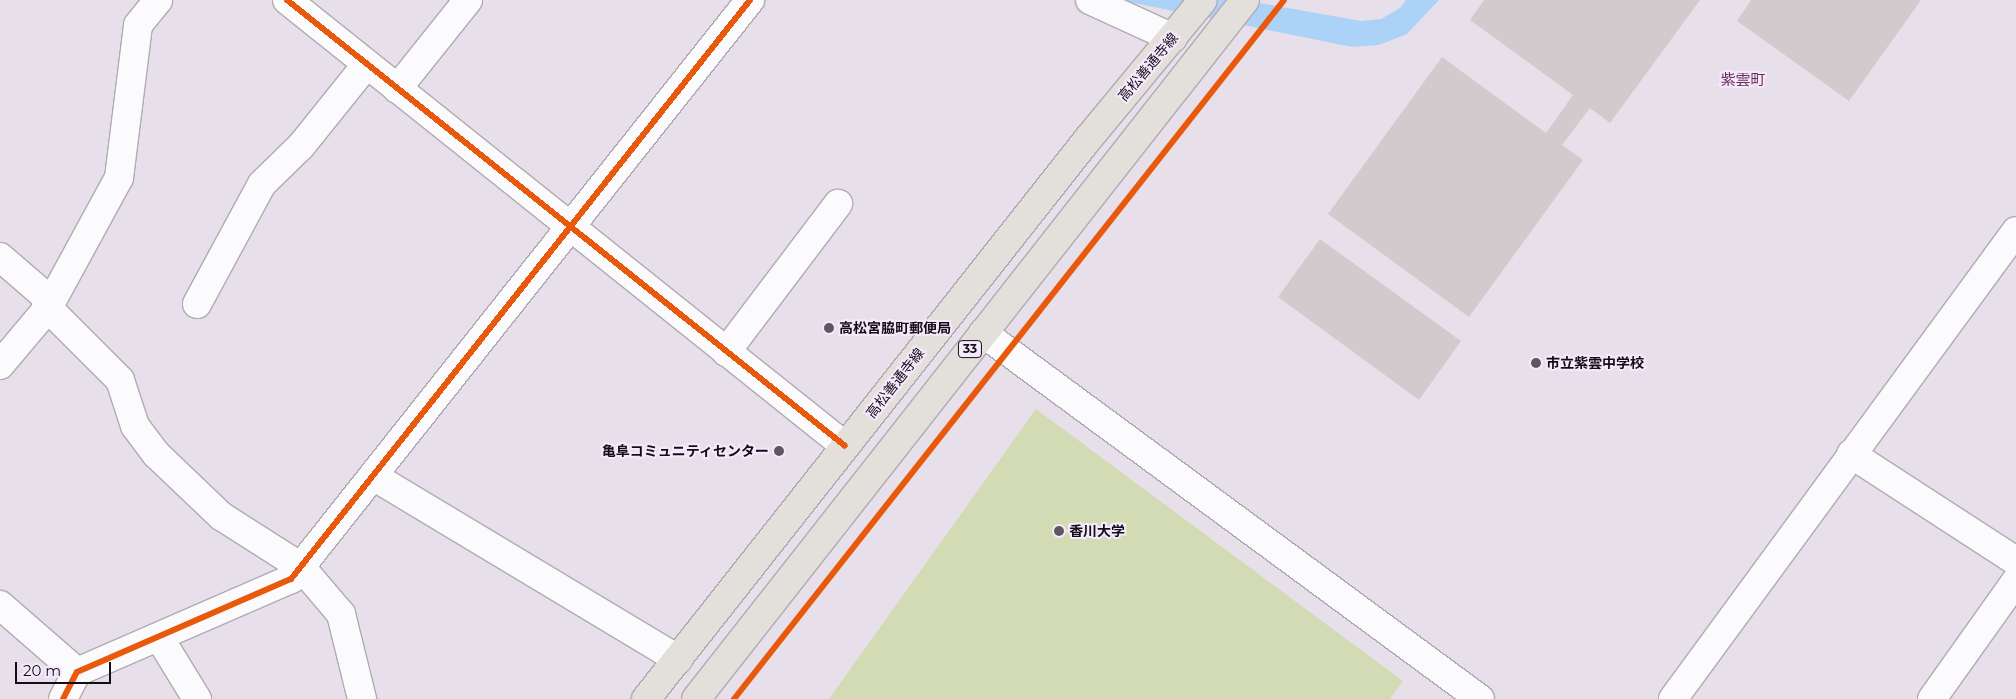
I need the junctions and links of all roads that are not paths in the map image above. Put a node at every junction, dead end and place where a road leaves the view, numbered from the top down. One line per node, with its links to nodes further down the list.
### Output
1 (158, 0): 16 (street)
2 (287, 0): 9 (street)
3 (468, 0): 10 (street)
4 (750, 0): 12 (street)
5 (1090, 0): 8 (street)
6 (1203, 0): 8 (main road, 高松善通寺線)
7 (1245, 0): 17 (main road, 33)
8 (1172, 38): 20 (main road, 高松善通寺線)
9 (367, 64): 10 (street); 15 (street)
10 (397, 89): 12 (street)
11 (838, 204): 18 (street)
12 (570, 227): 18 (street); 22 (street)
13 (2016, 232): 21 (street)
14 (0, 257): 16 (street)
15 (197, 304)
16 (48, 308): 19 (street); 24 (street)
17 (983, 333): 34 (main road, 33); 35 (street)
18 (726, 352): 20 (street)
19 (0, 365)
20 (845, 446): 28 (main road, 高松善通寺線)
21 (1851, 454): 23 (street); 36 (street)
22 (373, 476): 24 (street); 28 (street)
23 (2016, 561)
24 (301, 567): 27 (street); 32 (street)
25 (2016, 581): 37 (street)
26 (0, 604): 29 (street)
27 (159, 637): 29 (street); 31 (street)
28 (678, 659): 33 (main road, 高松善通寺線)
29 (77, 672): 30 (street)
30 (63, 699)
31 (197, 699)
32 (362, 699)
33 (646, 699)
34 (696, 699)
35 (1480, 699)
36 (1673, 699)
37 (1932, 699)

